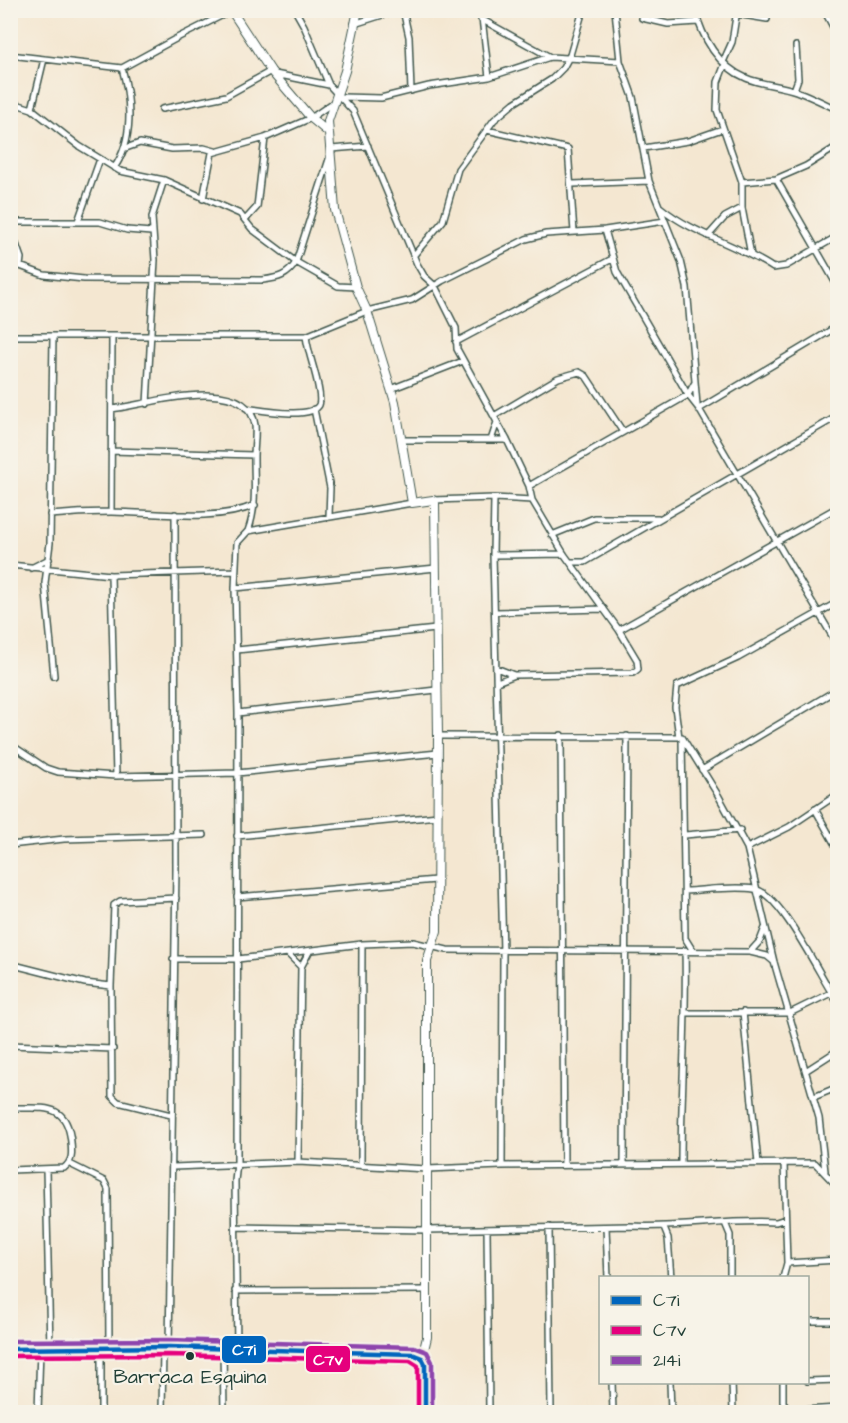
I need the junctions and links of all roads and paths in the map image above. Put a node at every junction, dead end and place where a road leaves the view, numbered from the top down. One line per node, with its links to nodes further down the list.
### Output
1 (295, 10): 28 (street)
2 (358, 10): 16 (street)
3 (398, 10): 16 (street)
4 (403, 10): 30 (street)
5 (481, 10): 13 (street)
6 (583, 10): 22 (street)
7 (615, 10): 23 (street)
8 (695, 10): 15 (street)
9 (824, 10): 17 (street)
10 (232, 11): 25 (street); 26 (street)
11 (737, 12): 14 (street); 24 (street)
12 (642, 18): 15 (street)
13 (481, 19): 20 (street); 27 (street)
14 (767, 19)
15 (698, 22): 24 (street)
16 (354, 24): 31 (street)
17 (837, 36)
18 (796, 46): 29 (street)
19 (10, 55): 21 (street)
20 (550, 57): 22 (street); 27 (street)
21 (44, 59): 25 (street); 33 (street)
22 (567, 59): 23 (street); 37 (street)
23 (620, 61): 44 (street)
24 (724, 63): 29 (street); 38 (street)
25 (122, 68): 43 (street)
26 (272, 73): 28 (street); 34 (street); 36 (street)
27 (489, 78): 30 (street)
28 (329, 85): 31 (street)
29 (794, 90): 35 (street)
30 (411, 91): 31 (street)
31 (337, 98): 36 (street); 39 (street); 41 (street)
32 (10, 102): 33 (street)
33 (32, 109): 47 (street)
34 (162, 109)
35 (837, 110)
36 (311, 118): 39 (street); 40 (street)
37 (487, 129): 53 (street); 68 (street)
38 (722, 129): 44 (street); 52 (street)
39 (329, 133): 45 (street)
40 (265, 138): 46 (street); 57 (street)
41 (368, 146): 45 (street); 68 (street)
42 (837, 146): 49 (street)
43 (126, 148): 46 (street); 48 (street)
44 (644, 148): 51 (street)
45 (331, 150): 71 (street); 76 (street)
46 (215, 151): 54 (street)
47 (100, 159): 48 (street); 59 (street)
48 (114, 168): 50 (street)
49 (776, 178): 52 (street); 67 (street)
50 (164, 180): 54 (street); 63 (street)
51 (649, 181): 53 (street); 55 (street)
52 (742, 182): 56 (street)
53 (573, 184): 64 (street)
54 (203, 199): 57 (street)
55 (657, 204): 58 (street); 60 (street)
56 (742, 208): 65 (street); 69 (street)
57 (246, 219): 71 (street)
58 (674, 219): 60 (street); 65 (street)
59 (78, 221): 61 (street); 63 (street)
60 (666, 222): 62 (street); 87 (street)
61 (10, 225): 72 (street)
62 (605, 230): 64 (street); 70 (street)
63 (151, 231): 74 (street)
64 (574, 232): 75 (street)
65 (708, 236): 69 (street)
66 (837, 236): 67 (street)
67 (815, 248): 69 (street); 77 (street)
68 (414, 255): 75 (street)
69 (751, 255)
70 (612, 259): 85 (street); 89 (street)
71 (296, 262): 74 (street); 76 (street)
72 (20, 266): 73 (street); 74 (street)
73 (10, 268)
74 (154, 278): 83 (street)
75 (435, 286): 78 (street); 85 (street)
76 (356, 287): 78 (street)
77 (837, 287)
78 (367, 311): 84 (street); 88 (street)
79 (837, 326): 92 (street)
80 (10, 336): 81 (street)
81 (53, 336): 82 (street); 113 (street)
82 (112, 336): 83 (street); 93 (street)
83 (151, 336): 84 (street); 90 (street)
84 (306, 336): 94 (street)
85 (456, 342): 86 (street)
86 (463, 361): 88 (street); 96 (street)
87 (694, 382): 89 (street); 92 (street)
88 (391, 389): 98 (street)
89 (687, 395): 92 (street); 97 (street)
90 (147, 404): 91 (street); 93 (street)
91 (246, 408): 94 (street); 102 (street)
92 (698, 408): 103 (street)
93 (112, 409): 101 (street)
94 (314, 409): 114 (street)
95 (837, 416): 103 (street)
96 (495, 419): 97 (street); 99 (street); 100 (street)
97 (622, 432): 104 (street)
98 (403, 440): 99 (street); 108 (street)
99 (491, 440): 100 (street)
100 (507, 440): 104 (street)
101 (111, 451): 102 (street); 111 (street)
102 (254, 455): 109 (street)
103 (736, 476): 115 (street); 118 (street)
104 (529, 486): 107 (street)
105 (494, 498): 106 (street); 107 (street); 120 (street)
106 (433, 500): 108 (street); 126 (street)
107 (532, 500): 117 (street)
108 (412, 503): 114 (street)
109 (255, 505): 112 (street); 116 (street)
110 (837, 507): 118 (street)
111 (111, 512): 112 (street); 113 (street)
112 (175, 514): 130 (street)
113 (50, 515): 121 (street)
114 (329, 516): 116 (street)
115 (660, 518): 117 (street); 123 (street)
116 (248, 531): 128 (street)
117 (552, 535): 119 (street)
118 (776, 540): 136 (street); 138 (street)
119 (564, 554): 120 (street); 122 (street)
120 (493, 555): 135 (street)
121 (49, 559): 125 (street); 127 (street)
122 (570, 562): 123 (street); 131 (street)
123 (585, 562): 131 (street)
124 (10, 565): 125 (street)
125 (31, 568): 127 (street)
126 (436, 568): 132 (street); 137 (street)
127 (47, 570): 129 (street); 143 (street)
128 (235, 571): 130 (street); 132 (street)
129 (111, 574): 130 (street); 158 (street)
130 (177, 574): 156 (street)
131 (580, 576): 134 (street)
132 (235, 588): 140 (street)
133 (837, 602): 136 (street)
134 (604, 609): 135 (street); 138 (street)
135 (496, 612): 141 (street)
136 (818, 613): 139 (street); 152 (street)
137 (436, 629): 140 (street); 146 (street)
138 (619, 630): 142 (street)
139 (837, 646)
140 (237, 650): 147 (street)
141 (496, 668): 142 (street); 144 (street)
142 (515, 675): 144 (street)
143 (54, 676)
144 (496, 682): 151 (street)
145 (837, 689): 155 (street)
146 (436, 690): 147 (street); 149 (street)
147 (238, 713): 157 (street)
148 (561, 735): 150 (street); 151 (street); 184 (street)
149 (438, 736): 151 (street); 154 (street)
150 (627, 736): 152 (street); 185 (street)
151 (499, 737): 183 (street)
152 (680, 737): 155 (street); 165 (street)
153 (10, 744): 158 (street)
154 (438, 753): 157 (street); 161 (street)
155 (702, 770): 162 (street)
156 (176, 773): 157 (street); 158 (street); 163 (street)
157 (237, 773): 166 (street)
158 (116, 776)
159 (837, 794): 160 (street)
160 (815, 809): 168 (street); 169 (street)
161 (438, 816): 166 (street); 170 (street)
162 (740, 831): 165 (street); 168 (street)
163 (174, 835): 164 (street); 167 (street); 174 (street)
164 (204, 835)
165 (685, 835): 172 (street)
166 (237, 836): 173 (street)
167 (10, 845)
168 (747, 848): 171 (street)
169 (837, 850)
170 (436, 880): 173 (street); 178 (street)
171 (756, 889): 172 (street); 175 (street); 194 (street)
172 (685, 891): 176 (street)
173 (237, 897): 189 (street)
174 (176, 898): 188 (street); 193 (street)
175 (765, 928): 186 (street); 190 (street)
176 (684, 938): 179 (street); 181 (street)
177 (362, 944): 178 (street); 182 (street); 217 (street)
178 (432, 946): 183 (street); 221 (street)
179 (677, 950): 180 (street); 185 (street)
180 (685, 951): 181 (street); 197 (street)
181 (693, 951): 186 (street)
182 (309, 952): 187 (street); 192 (street)
183 (503, 952): 184 (street); 218 (street)
184 (563, 952): 185 (street); 215 (street)
185 (624, 952): 216 (street)
186 (750, 952): 190 (street)
187 (288, 954): 189 (street); 192 (street)
188 (174, 959): 189 (street); 206 (street)
189 (238, 959): 213 (street)
190 (774, 962): 198 (street)
191 (10, 964): 193 (street)
192 (301, 967): 208 (street)
193 (111, 986): 200 (street)
194 (831, 993): 195 (street); 198 (street)
195 (837, 1003)
196 (743, 1012): 197 (street); 198 (street); 209 (street)
197 (686, 1013): 214 (street)
198 (790, 1013): 202 (street)
199 (10, 1045): 200 (street)
200 (113, 1049): 206 (street)
201 (837, 1050): 202 (street)
202 (807, 1070): 204 (street)
203 (837, 1087): 204 (street)
204 (814, 1097): 207 (street)
205 (10, 1108): 212 (street)
206 (171, 1115): 219 (street)
207 (823, 1155): 211 (street); 223 (street)
208 (298, 1162): 213 (street); 217 (street)
209 (758, 1162): 210 (street); 214 (street)
210 (784, 1163): 211 (street); 226 (street)
211 (815, 1163): 223 (street)
212 (70, 1164): 220 (street); 250 (street)
213 (237, 1164): 219 (street); 230 (street)
214 (681, 1164): 216 (street)
215 (564, 1165): 216 (street); 218 (street)
216 (624, 1165)
217 (361, 1166): 221 (street)
218 (502, 1166): 221 (street)
219 (173, 1167): 251 (street)
220 (46, 1169): 222 (street); 252 (street)
221 (427, 1169): 237 (street)
222 (10, 1170)
223 (825, 1171): 224 (street)
224 (835, 1179): 225 (street)
225 (837, 1187)
226 (785, 1219): 227 (street); 236 (street)
227 (776, 1222): 229 (street); 236 (street)
228 (725, 1223): 229 (street); 233 (street); 238 (street)
229 (735, 1223): 238 (street)
230 (235, 1227): 237 (street); 247 (street)
231 (549, 1227): 232 (street); 235 (street); 266 (street)
232 (606, 1227): 234 (street); 242 (street)
233 (673, 1227): 234 (street); 239 (street)
234 (664, 1228): 239 (street)
235 (488, 1229): 237 (street); 275 (street)
236 (785, 1229): 241 (street)
237 (427, 1230): 246 (street)
238 (730, 1235): 244 (street)
239 (668, 1238): 243 (street)
240 (837, 1260): 241 (street)
241 (787, 1263): 245 (street)
242 (608, 1276)
243 (671, 1276)
244 (730, 1276)
245 (784, 1276)
246 (426, 1290): 247 (street); 257 (street)
247 (235, 1291): 256 (street)
248 (809, 1321): 249 (street)
249 (837, 1321)
250 (105, 1347): 251 (street); 252 (street); 271 (street)
251 (166, 1347): 255 (street); 272 (street)
252 (50, 1348): 253 (street)
253 (40, 1349): 254 (street); 270 (street)
254 (10, 1350)
255 (223, 1350): 256 (street); 273 (street)
256 (237, 1350): 257 (street)
257 (422, 1359): 274 (street)
258 (837, 1380): 259 (street)
259 (809, 1381)
260 (612, 1384): 276 (street)
261 (670, 1384): 277 (street)
262 (732, 1384): 278 (street)
263 (785, 1384): 264 (street)
264 (783, 1402): 267 (street); 268 (street)
265 (837, 1408): 269 (street)
266 (550, 1411)
267 (774, 1412): 268 (street)
268 (794, 1412): 269 (street)
269 (807, 1412)
270 (38, 1413)
271 (101, 1413)
272 (162, 1413)
273 (224, 1413)
274 (425, 1413)
275 (489, 1413)
276 (613, 1413)
277 (672, 1413)
278 (733, 1413)

